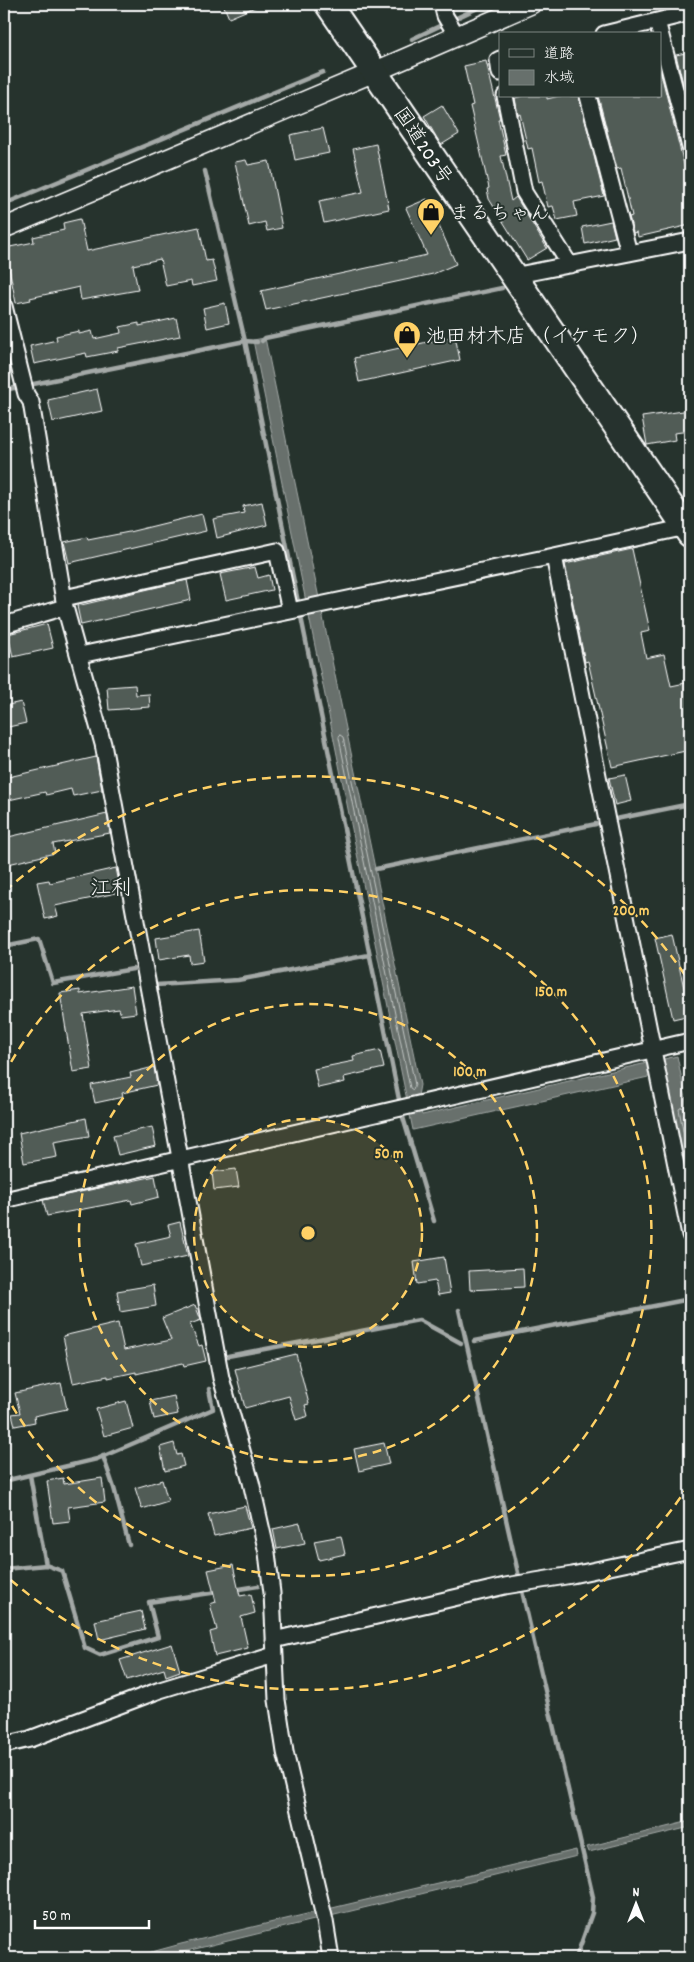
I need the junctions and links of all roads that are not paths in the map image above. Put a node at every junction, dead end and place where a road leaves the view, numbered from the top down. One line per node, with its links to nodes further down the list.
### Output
1 (328, 4): 10 (highway, 国道203号)
2 (531, 4): 8 (street)
3 (443, 10): 8 (street)
4 (690, 12): 5 (street)
5 (657, 21): 6 (street); 7 (street)
6 (612, 32)
7 (660, 32)
8 (457, 36): 10 (street)
9 (662, 40): 13 (street)
10 (374, 72): 14 (street); 18 (highway, 国道203号)
11 (505, 98): 17 (street)
12 (589, 98): 16 (street)
13 (690, 147)
14 (4, 228)
15 (690, 241): 16 (street)
16 (629, 253): 17 (street)
17 (570, 265): 18 (street)
18 (513, 276): 20 (highway, 国道203号)
19 (4, 306): 22 (street)
20 (688, 530): 21 (street)
21 (554, 556): 23 (street); 27 (street)
22 (64, 602): 23 (street); 24 (street); 25 (street)
23 (290, 611): 25 (street)
24 (4, 625)
25 (80, 654): 28 (street)
26 (690, 1041): 27 (street)
27 (654, 1050): 28 (street); 30 (street)
28 (180, 1159): 29 (street); 32 (street)
29 (4, 1200)
30 (690, 1235)
31 (690, 1550): 32 (street)
32 (274, 1648): 33 (street); 34 (street)
33 (4, 1745)
34 (331, 1958)

